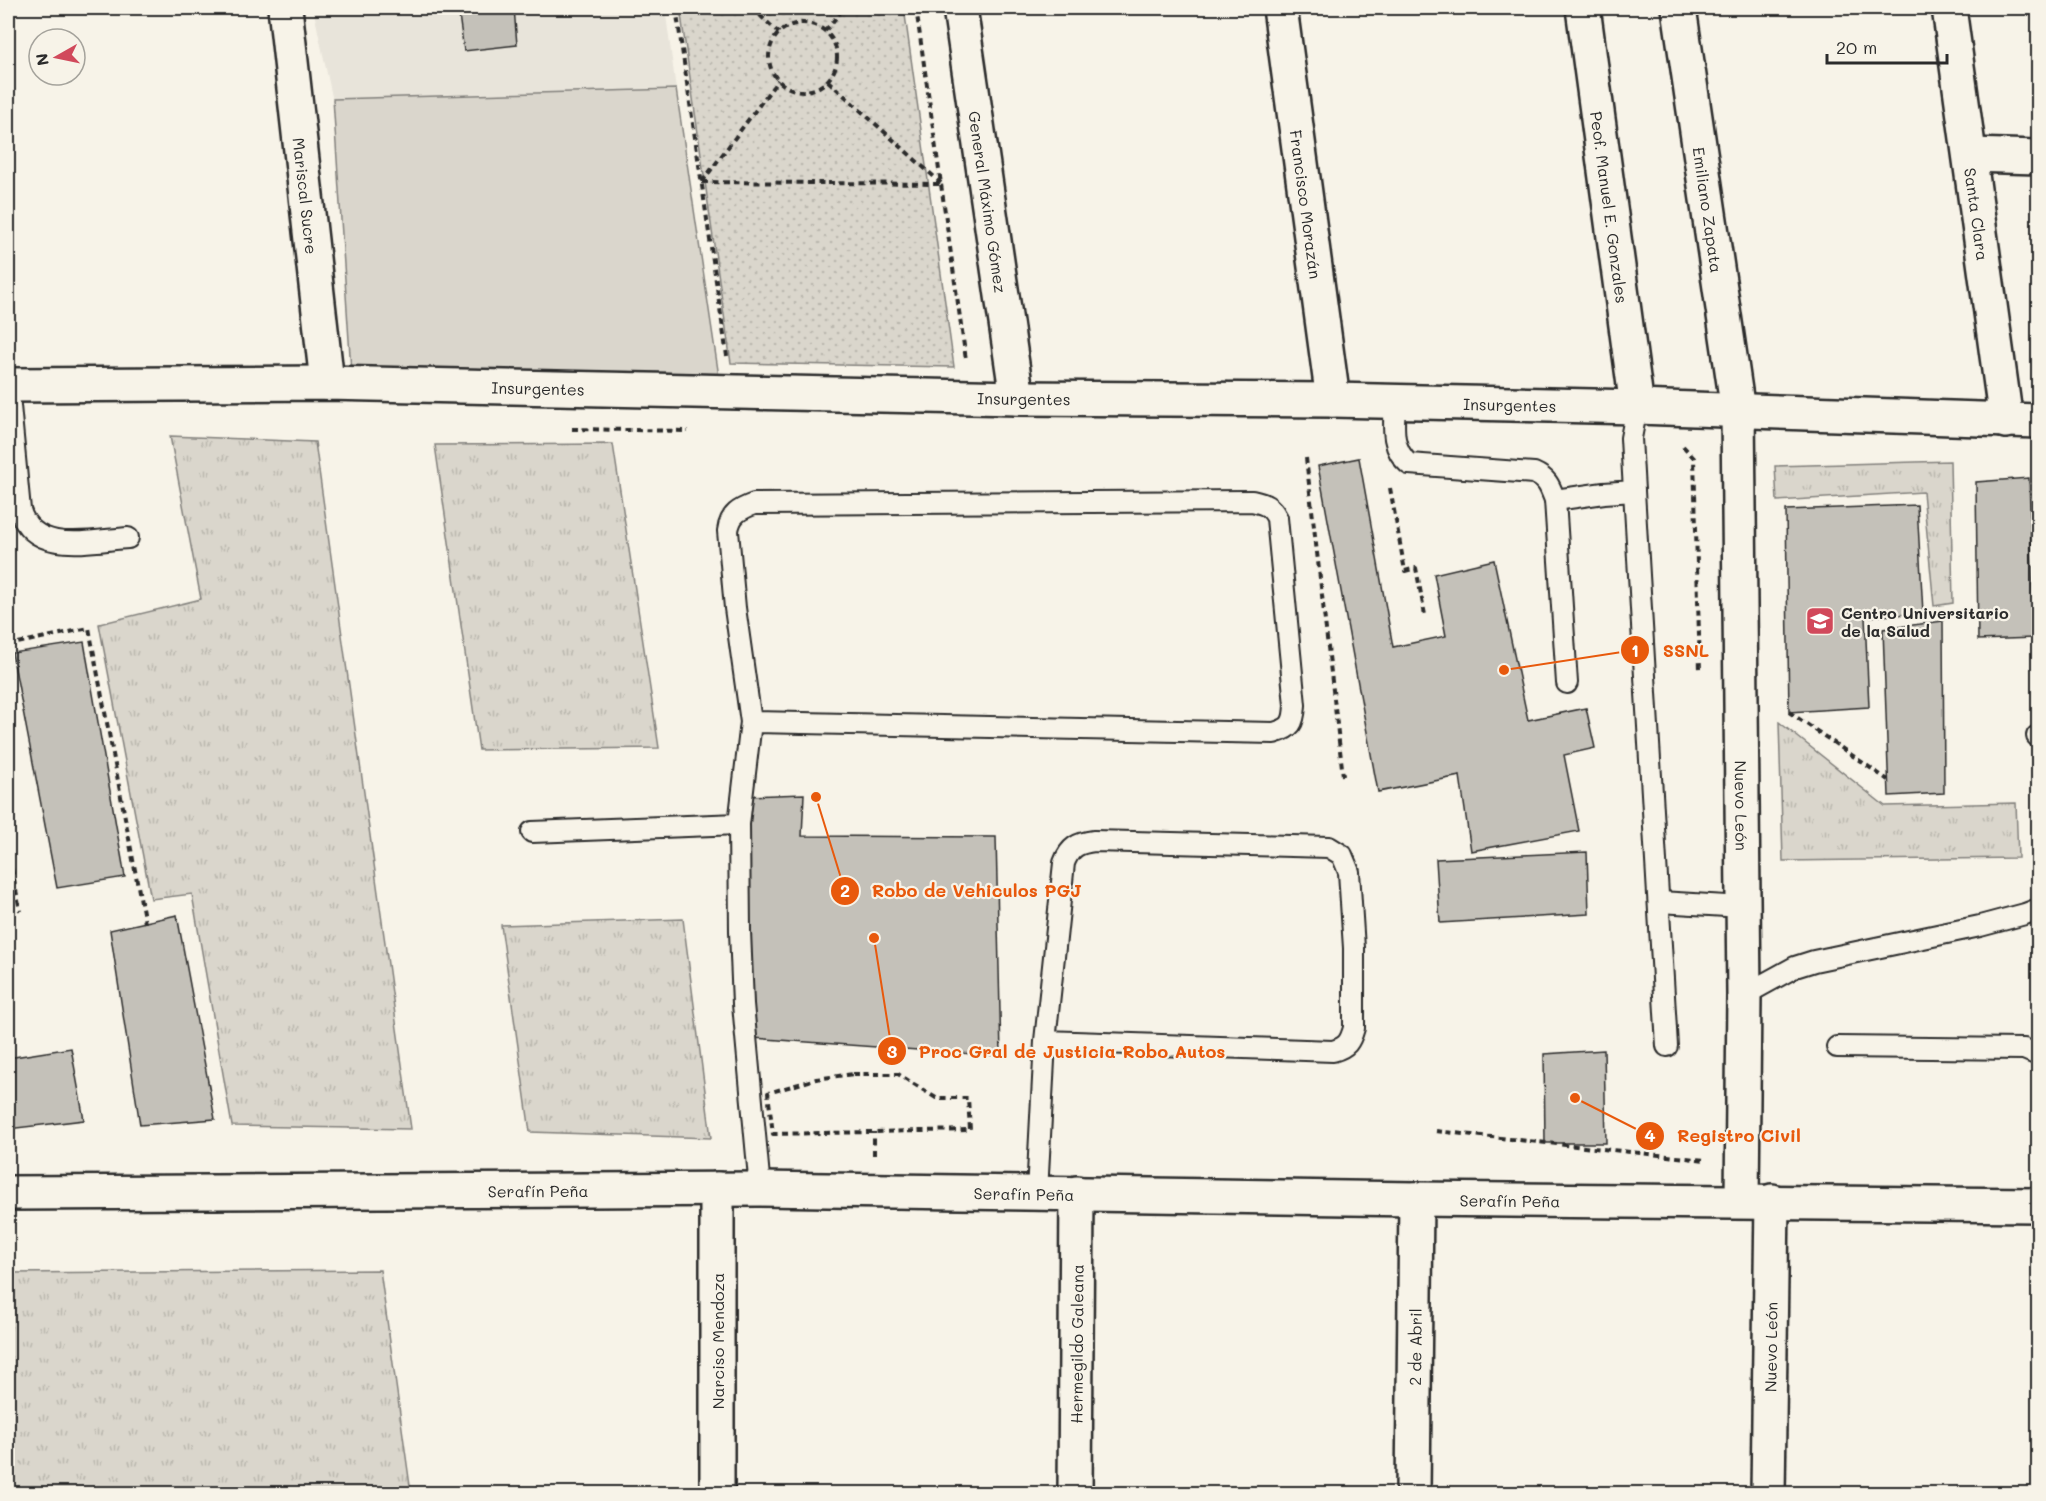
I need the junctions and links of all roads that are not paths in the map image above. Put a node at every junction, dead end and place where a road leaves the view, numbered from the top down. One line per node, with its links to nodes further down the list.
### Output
1 (285, 8): 10 (street, Mariscal Sucre)
2 (960, 8): 11 (street, General Máximo Gómez)
3 (1280, 8): 12 (street, Francisco Morazán)
4 (1583, 8): 17 (street, Peof. Manuel E. Gonzales)
5 (1679, 8): 14 (street, Emiliano Zapata)
6 (1949, 8): 7 (street, Santa Clara)
7 (1970, 155): 8 (street); 15 (street, Santa Clara)
8 (2038, 157)
9 (8, 382): 10 (street, Insurgentes); 20 (lane)
10 (327, 383): 11 (street, Insurgentes)
11 (1017, 398): 12 (street, Insurgentes)
12 (1334, 400): 13 (street, Insurgentes)
13 (1395, 401): 17 (street, Insurgentes); 19 (lane)
14 (1738, 411): 15 (street, Insurgentes); 17 (street, Insurgentes); 26 (street, Nuevo León)
15 (2006, 421): 16 (street, Insurgentes)
16 (2038, 421)
17 (1634, 422): 18 (lane)
18 (1634, 491): 19 (lane); 25 (lane)
19 (1555, 500): 21 (lane)
20 (129, 538)
21 (1567, 683)
22 (751, 722): 22 (lane); 23 (lane)
23 (739, 824): 24 (lane); 34 (lane)
24 (532, 832)
25 (1660, 902): 26 (lane); 30 (lane)
26 (1743, 907): 28 (street, Nuevo León)
27 (2038, 909): 28 (lane)
28 (1744, 995): 39 (street, Nuevo León)
29 (1045, 1041): 29 (lane); 36 (lane)
30 (1667, 1046)
31 (1837, 1047): 32 (lane)
32 (2038, 1055)
33 (717, 1190): 34 (street, Serafín Peña); 35 (street, Serafín Peña); 41 (street, Narciso Mendoza)
34 (760, 1190): 36 (street, Serafín Peña)
35 (8, 1193)
36 (1036, 1193): 37 (street, Serafín Peña)
37 (1077, 1193): 38 (street, Serafín Peña); 42 (street, Hermegildo Galeana)
38 (1416, 1199): 39 (street, Serafín Peña); 43 (street, 2 de Abril)
39 (1757, 1201): 40 (street, Serafín Peña); 44 (street, Nuevo León)
40 (2038, 1205)
41 (717, 1494)
42 (1075, 1494)
43 (1413, 1494)
44 (1768, 1494)

